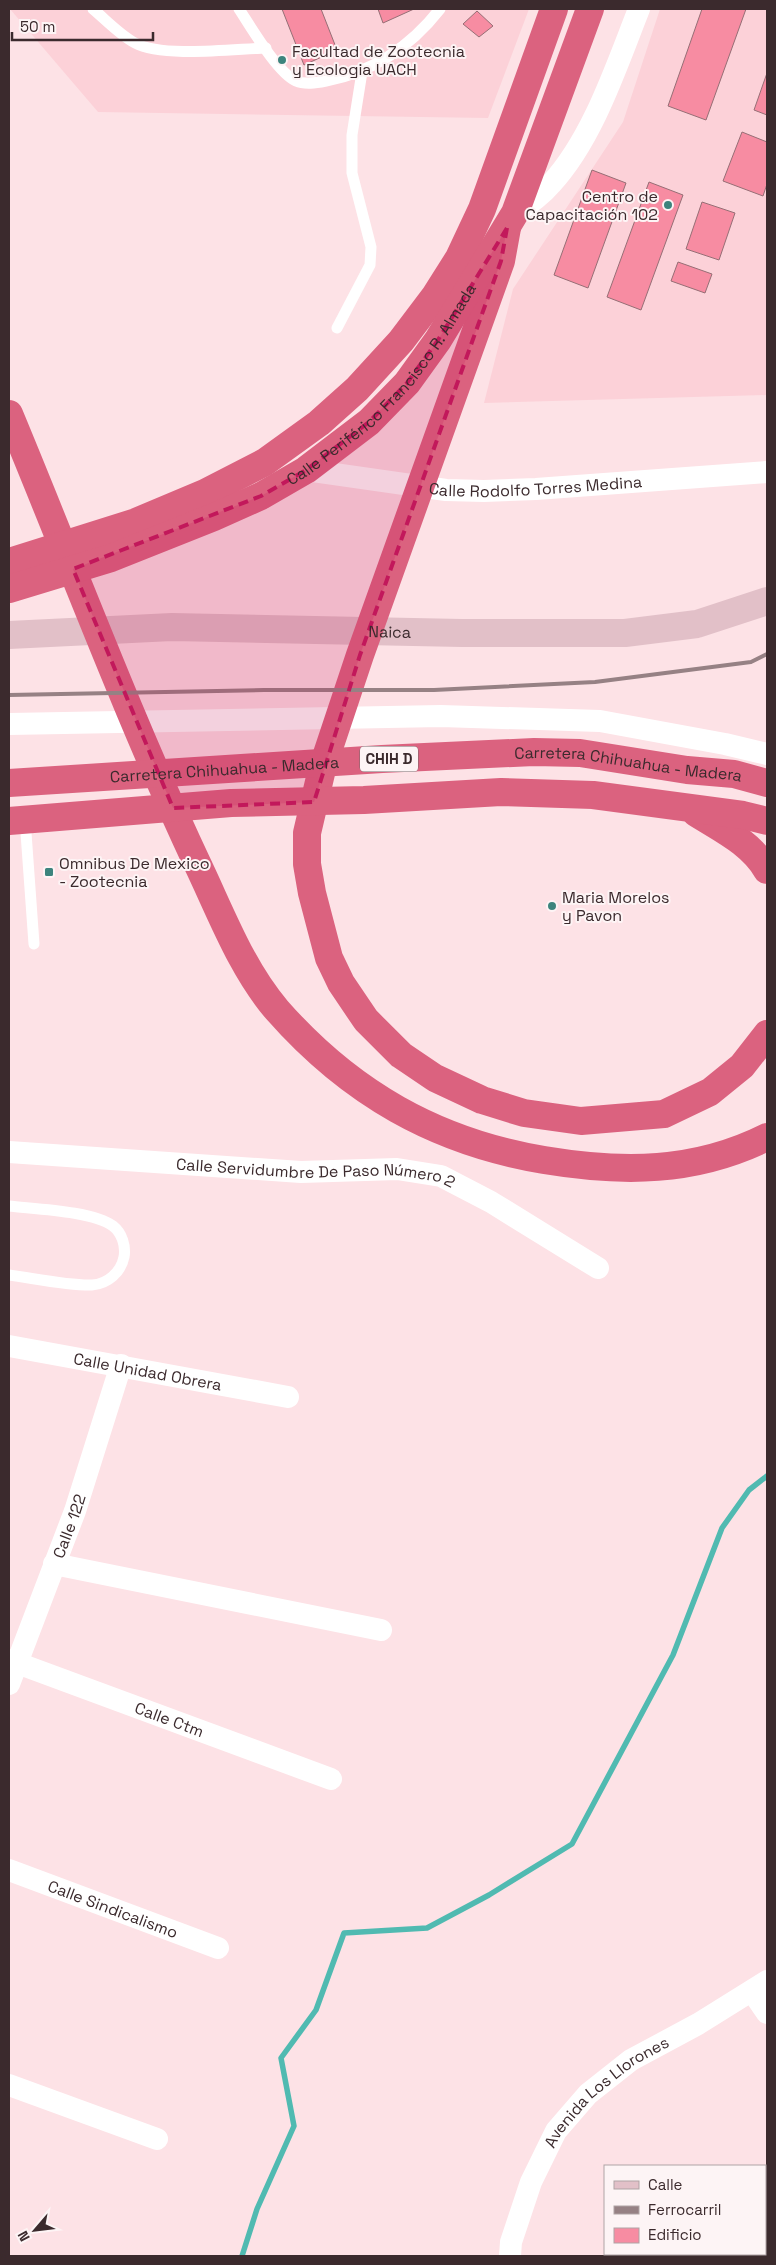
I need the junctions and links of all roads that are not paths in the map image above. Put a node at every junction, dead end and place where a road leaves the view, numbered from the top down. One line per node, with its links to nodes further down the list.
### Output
1 (93, 9): 7 (lane)
2 (239, 9): 7 (lane)
3 (440, 9): 8 (lane)
4 (554, 9): 14 (highway, Calle Periférico Francisco R. Almada)
5 (590, 9): 9 (highway, Calle Periférico Francisco R. Almada)
6 (639, 9): 9 (street)
7 (266, 48): 8 (lane)
8 (362, 72): 10 (lane)
9 (511, 220): 12 (highway, Calle Periférico Francisco R. Almada); 27 (highway)
10 (337, 328)
11 (9, 414): 28 (highway)
12 (306, 470): 13 (street, Calle Rodolfo Torres Medina); 15 (highway, Calle Periférico Francisco R. Almada)
13 (767, 472)
14 (9, 562)
15 (9, 589)
16 (767, 601): 17 (street, Naica)
17 (9, 636)
18 (9, 724): 19 (street)
19 (767, 754)
20 (9, 783): 21 (highway, Carretera Chihuahua - Madera / CHIH D)
21 (767, 783)
22 (691, 810): 23 (highway, Carretera Chihuahua - Madera); 24 (highway, Carretera Chihuahua - Madera); 25 (highway)
23 (17, 820): 26 (lane)
24 (767, 821)
25 (767, 870)
26 (34, 944)
27 (767, 1034)
28 (767, 1137)
29 (9, 1152): 31 (street, Calle Servidumbre De Paso Número 2)
30 (9, 1206): 32 (lane)
31 (598, 1268)
32 (9, 1275)
33 (9, 1346): 34 (street, Calle Unidad Obrera)
34 (121, 1365): 35 (street, Calle Unidad Obrera); 36 (street, Calle 122)
35 (288, 1397)
36 (54, 1564): 37 (street); 38 (street, Calle 122)
37 (381, 1630)
38 (13, 1661): 39 (street, Calle 122); 40 (street, Calle Ctm)
39 (9, 1684)
40 (331, 1779)
41 (9, 1870): 42 (street, Calle Sindicalismo)
42 (218, 1948)
43 (759, 1986): 44 (street); 47 (street, Avenida Los Llorones)
44 (767, 2013)
45 (9, 2085): 46 (street)
46 (157, 2139)
47 (510, 2256)

